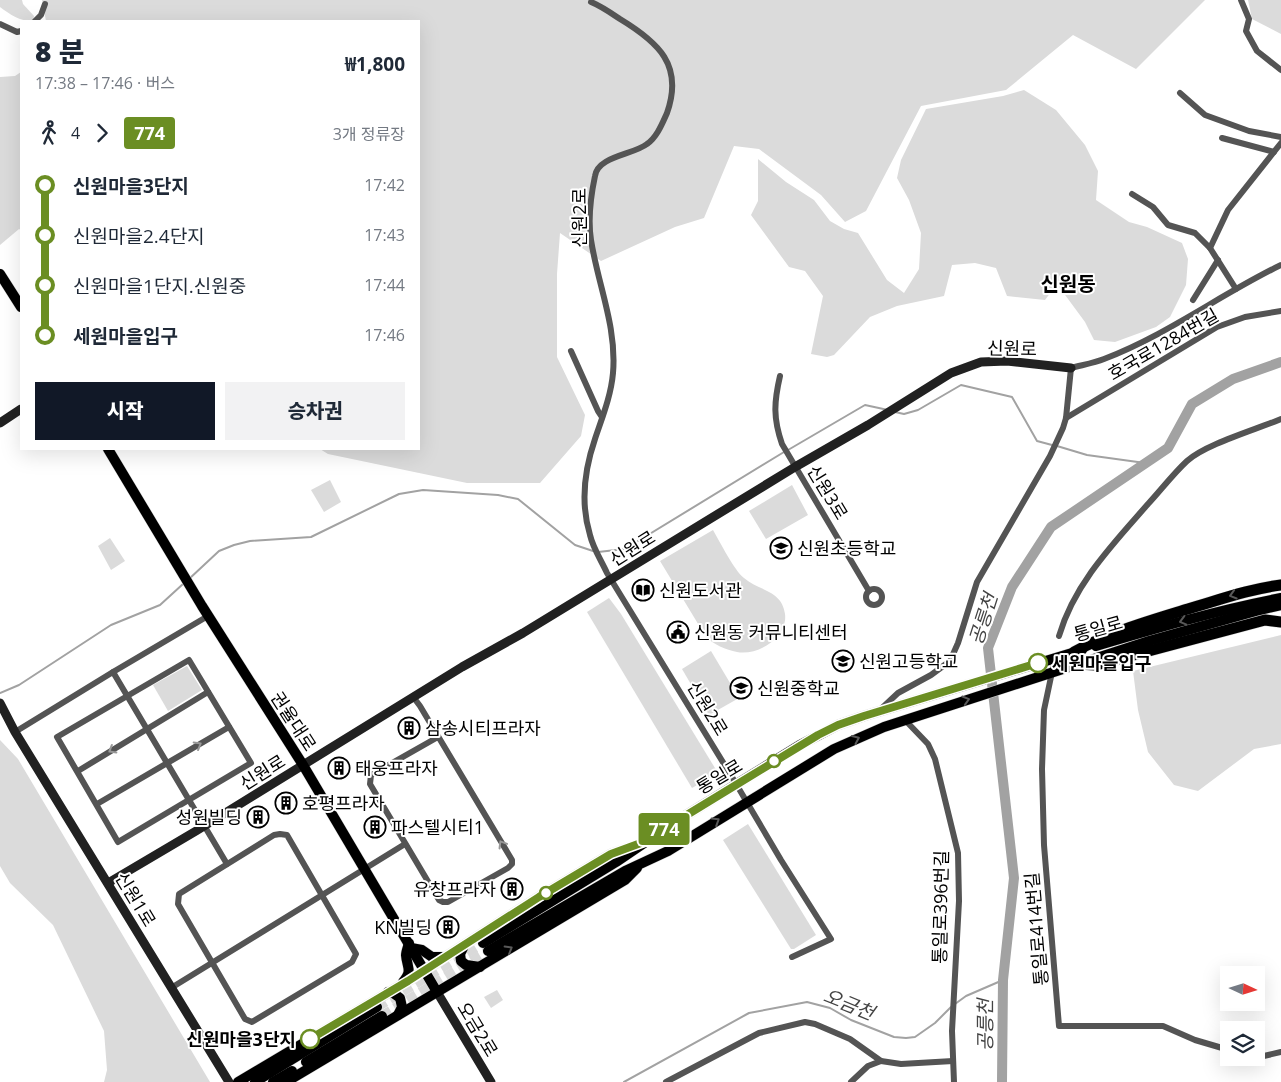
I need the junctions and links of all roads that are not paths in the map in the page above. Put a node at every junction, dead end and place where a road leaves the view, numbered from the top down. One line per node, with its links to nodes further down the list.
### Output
1 (1241, 0): 7 (street)
2 (591, 2): 26 (street, 신원2로)
3 (46, 4): 4 (street)
4 (36, 20)
5 (0, 24): 6 (street)
6 (20, 31)
7 (1281, 70)
8 (1180, 93): 10 (street)
9 (1222, 138): 12 (street)
10 (1281, 138)
11 (1281, 143): 12 (street)
12 (1274, 152): 14 (street)
13 (1132, 194): 14 (street)
14 (1210, 248): 15 (street)
15 (1218, 260): 18 (street); 19 (street)
16 (1281, 265): 18 (street, 호국로1284번길)
17 (0, 274): 20 (main road)
18 (1236, 288): 23 (street, 호국로1284번길)
19 (1194, 300)
20 (20, 306)
21 (1281, 311): 27 (street, 호국로1284번길)
22 (571, 352): 26 (street)
23 (1071, 368): 27 (street); 31 (street, 신원로)
24 (780, 376): 31 (street, 신원3로)
25 (20, 410): 29 (street)
26 (602, 416): 32 (street, 신원2로)
27 (1066, 418): 51 (street)
28 (1281, 419): 41 (street)
29 (0, 423)
30 (109, 450): 37 (main road, 권율대로)
31 (793, 464): 32 (street, 신원로); 34 (street, 신원3로)
32 (612, 580): 49 (street, 신원로); 60 (street, 신원2로)
33 (1281, 584): 42 (highway, one-way to 42)
34 (869, 591)
35 (1281, 598): 42 (main road, 통일로, one-way to 42)
36 (1281, 605): 44 (main road, 통일로)
37 (208, 616): 45 (street); 58 (main road, 권율대로)
38 (1281, 618): 39 (highway)
39 (1265, 620): 40 (highway); 44 (highway)
40 (1281, 622)
41 (1059, 636)
42 (1074, 652): 43 (main road, 통일로)
43 (1055, 658): 46 (street, 통일로414번길); 51 (main road, 통일로)
44 (1078, 664): 46 (main road, 통일로)
45 (113, 672): 48 (street); 55 (street)
46 (1051, 674): 52 (main road, 통일로, one-way to 46); 84 (street, 통일로414번길)
47 (208, 692): 48 (street); 53 (street); 54 (street)
48 (127, 696): 54 (street); 59 (street)
49 (414, 698): 56 (street); 58 (street, 신원로)
50 (2, 706): 55 (street, 신원1로)
51 (879, 712): 60 (main road, 통일로)
52 (905, 720): 62 (main road, 통일로, one-way to 52); 88 (street, 통일로396번길)
53 (229, 727): 57 (street, one-way to 53); 61 (street)
54 (147, 729): 57 (street); 59 (street, one-way to 59)
55 (15, 732): 70 (street, 신원1로)
56 (438, 737): 66 (street); 66 (street, one-way to 56)
57 (167, 763): 61 (street); 63 (street)
58 (303, 765): 64 (street, 신원로); 69 (main road, 권율대로)
59 (78, 771): 63 (street)
60 (737, 784): 62 (street, 신원2로); 65 (main road, 통일로)
61 (189, 801): 63 (street); 64 (street)
62 (747, 803): 67 (main road, 통일로, one-way to 62); 75 (street, 신원2로)
63 (97, 804)
64 (204, 826): 68 (street); 70 (street, 신원로)
65 (649, 840): 67 (main road, 통일로); 73 (main road)
66 (405, 844): 69 (street)
67 (643, 862): 77 (main road, one-way to 67)
68 (226, 864): 71 (street); 76 (street)
69 (364, 868): 71 (street); 72 (main road, 권율대로)
70 (108, 883): 80 (street, 신원1로)
71 (322, 894): 76 (street); 76 (street)
72 (410, 946): 74 (main road); 78 (main road, 권율대로); 79 (main road)
73 (464, 946): 74 (main road); 77 (main road)
74 (445, 957): 78 (main road)
75 (792, 957)
76 (212, 962): 80 (street)
77 (480, 967): 82 (main road)
78 (424, 970): 79 (main road); 82 (main road, 권율대로)
79 (401, 984): 81 (main road)
80 (171, 988): 89 (street, 신원1로)
81 (388, 992): 83 (main road); 90 (main road)
82 (437, 992): 83 (main road); 94 (street, 오금2로)
83 (398, 1016): 93 (main road)
84 (1220, 1047)
85 (1281, 1052): 86 (street)
86 (1265, 1056)
87 (881, 1061): 88 (street); 95 (street); 96 (street)
88 (953, 1061): 97 (street)
89 (229, 1082)
90 (238, 1082)
91 (255, 1082): 92 (main road)
92 (273, 1082)
93 (286, 1082)
94 (491, 1082)
95 (666, 1082)
96 (851, 1082)
97 (954, 1082)

